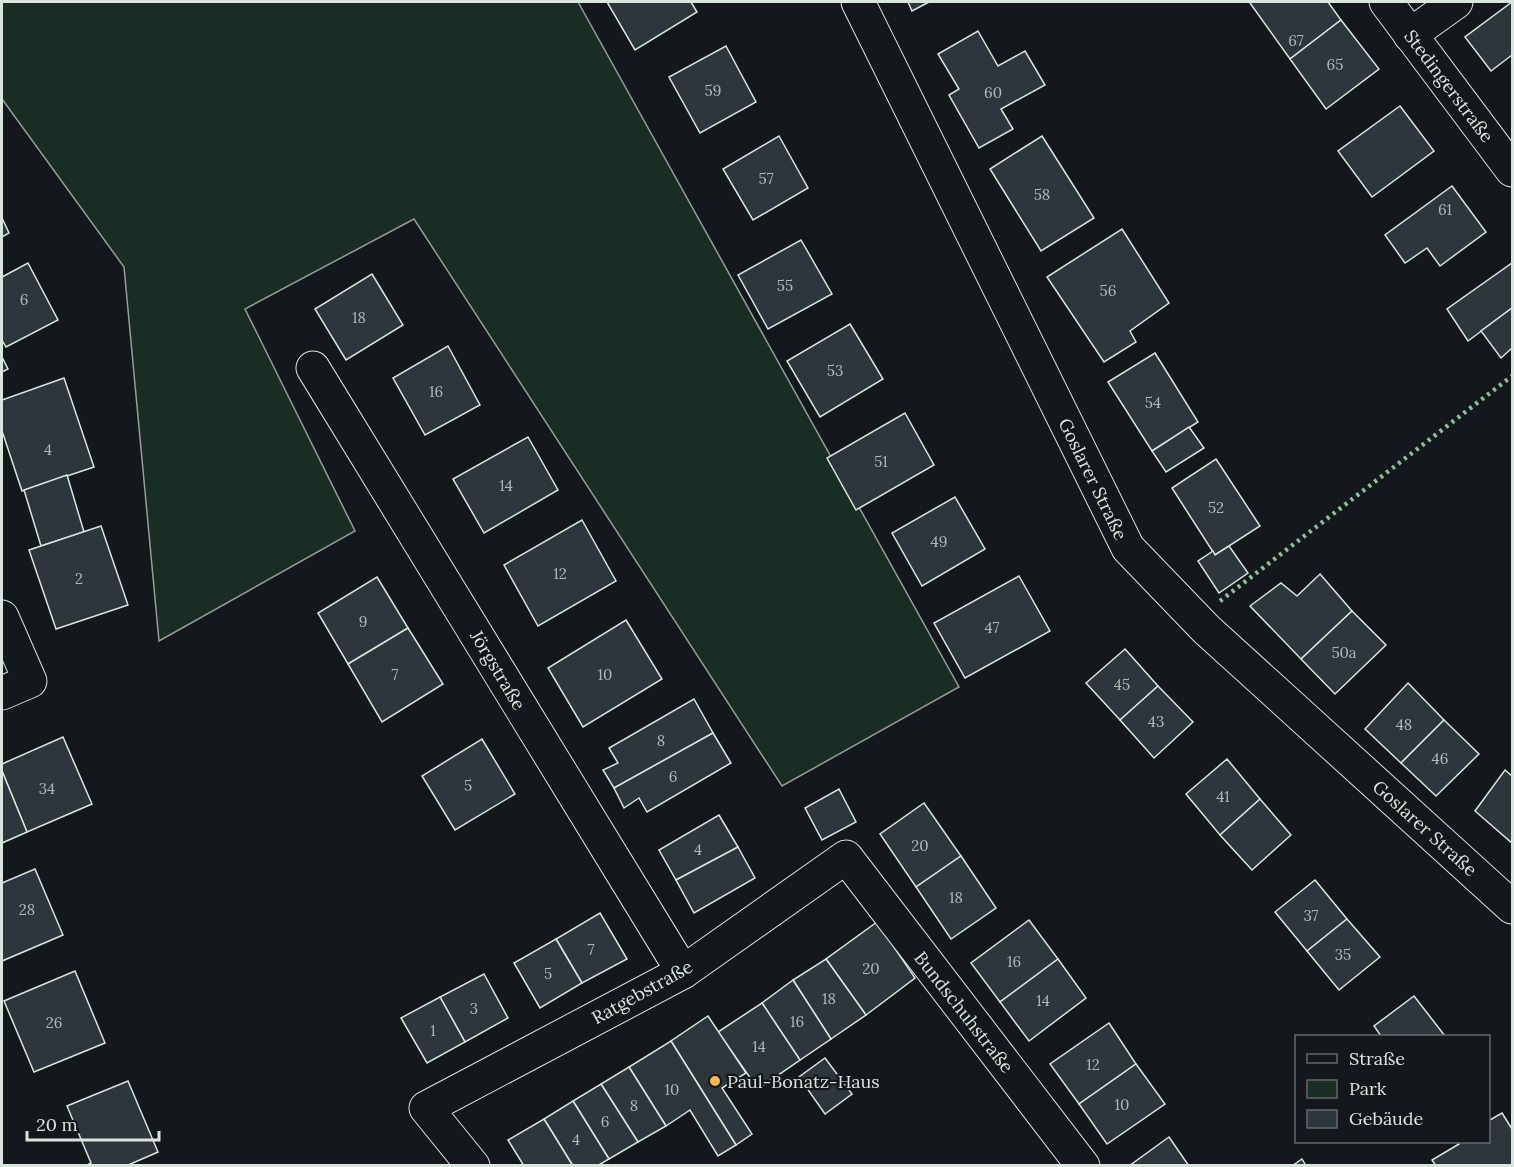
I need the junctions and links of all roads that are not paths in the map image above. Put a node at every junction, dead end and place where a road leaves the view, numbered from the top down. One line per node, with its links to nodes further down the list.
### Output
1 (858, 2): 10 (street, Goslarer Straße)
2 (1386, 2): 4 (street, Stedingerstraße)
3 (1456, 2): 4 (street)
4 (1410, 36): 5 (street, Stedingerstraße)
5 (1512, 170)
6 (313, 368): 11 (street, Jörgstraße)
7 (2, 617): 8 (street)
8 (16, 687)
9 (846, 857): 11 (street, Ratgebstraße); 13 (street, Bundschuhstraße)
10 (1512, 907)
11 (683, 972): 12 (street, Ratgebstraße)
12 (473, 1166)
13 (1083, 1166)

